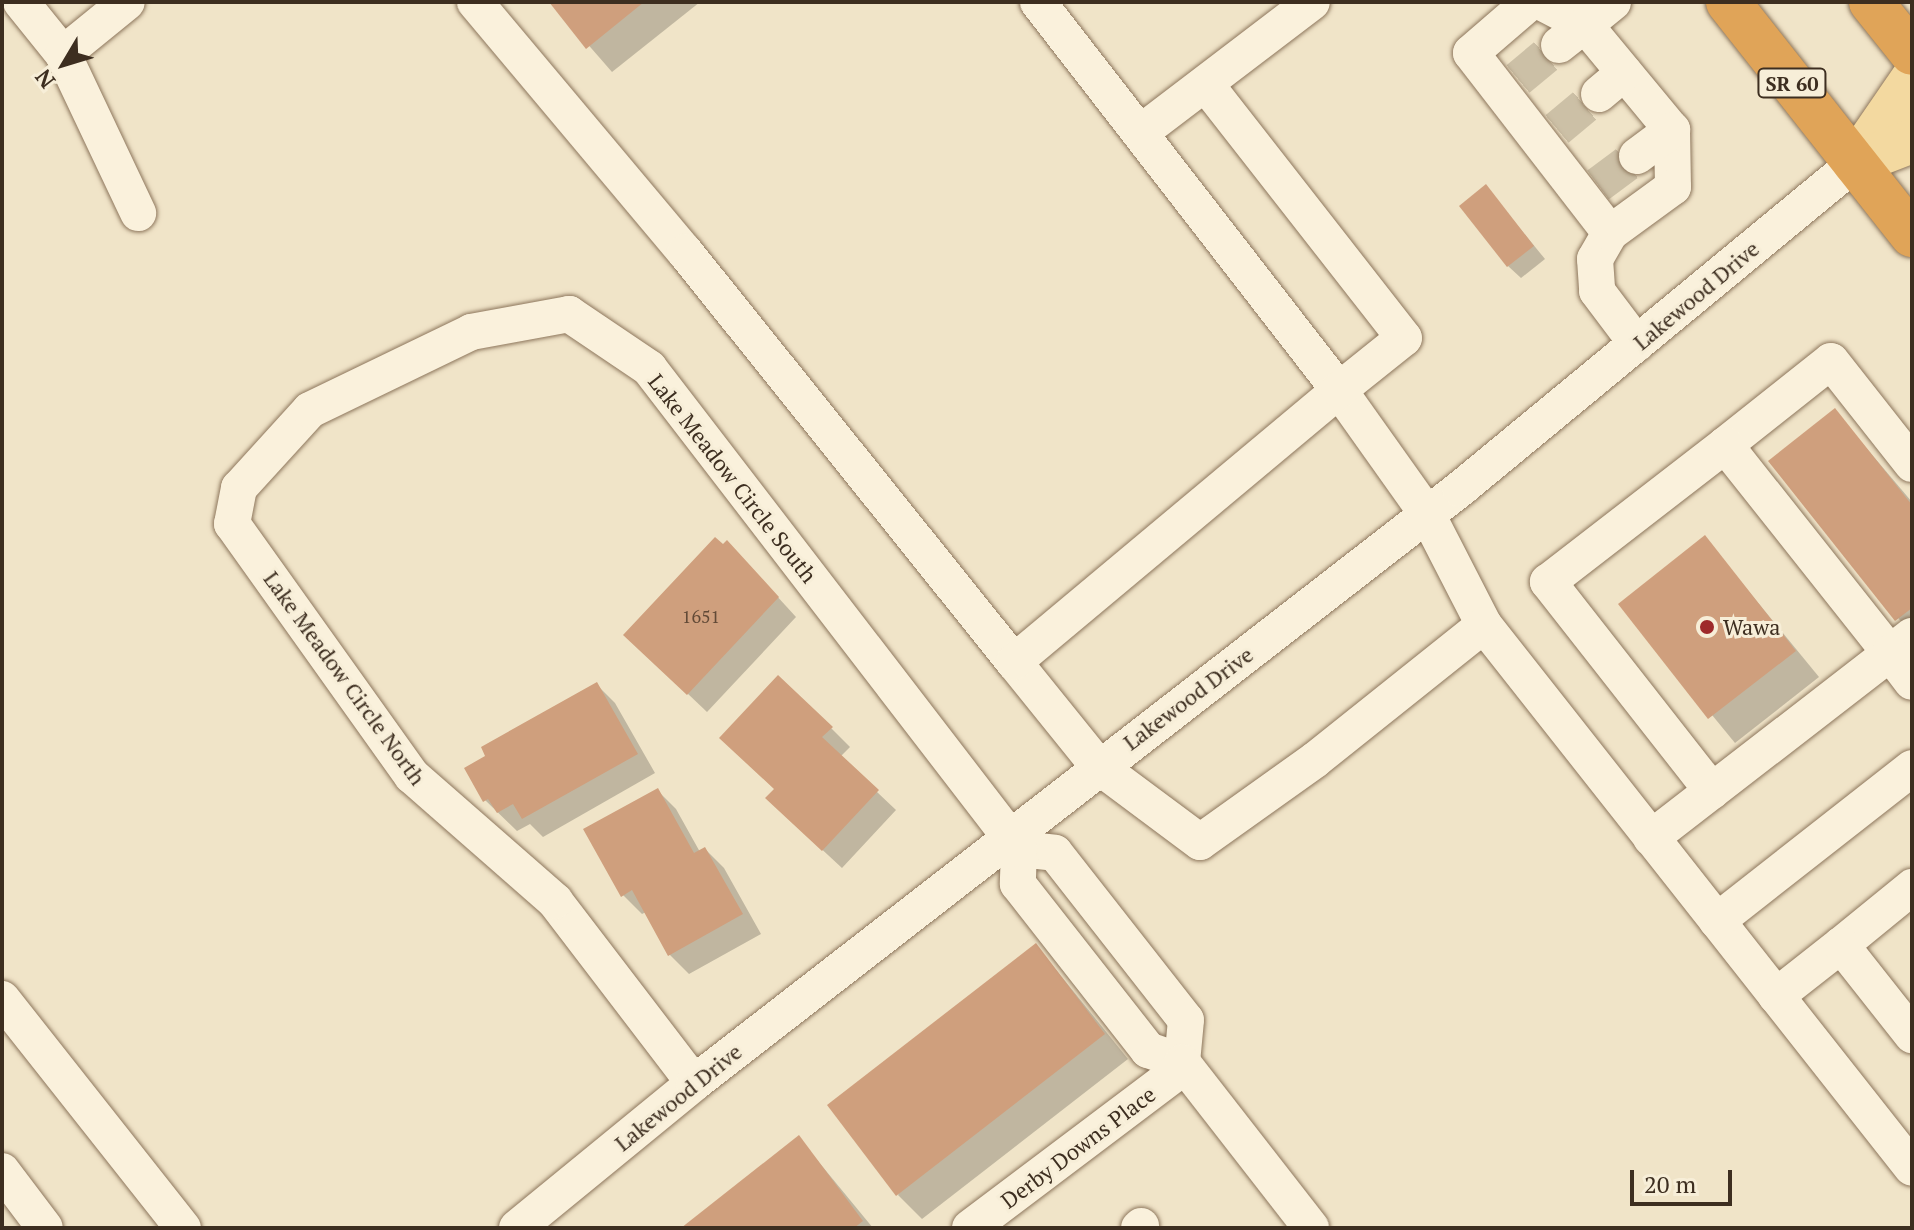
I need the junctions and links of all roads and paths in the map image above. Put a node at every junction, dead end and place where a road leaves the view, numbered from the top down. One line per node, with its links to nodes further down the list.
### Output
1 (21, 2): 13 (street)
2 (127, 2): 13 (street)
3 (475, 2): 33 (street)
4 (1038, 2): 17 (street)
5 (1312, 2): 15 (street)
6 (1530, 2): 23 (street)
7 (1541, 2): 11 (street)
8 (1613, 2): 11 (street)
9 (1728, 2): 20 (highway, SR 60)
10 (1871, 2): 12 (highway)
11 (1572, 35): 16 (street)
12 (1912, 53)
13 (63, 54): 22 (street)
14 (1912, 80): 20 (main road)
15 (1206, 85): 17 (street); 27 (street)
16 (1672, 130): 19 (street); 23 (street)
17 (1140, 133): 27 (street)
18 (1912, 141): 20 (main road)
19 (1637, 156)
20 (1855, 163): 21 (highway); 24 (highway, SR 60); 25 (street, Lakewood Drive)
21 (1912, 188)
22 (138, 213)
23 (1610, 233): 25 (street)
24 (1912, 235)
25 (1637, 344): 30 (street, Lakewood Drive)
26 (362, 381): 39 (street, Lake Meadow Circle South); 47 (street, Lake Meadow Circle North)
27 (1339, 390): 30 (street); 33 (street)
28 (1725, 445): 29 (street); 32 (street); 37 (street)
29 (1912, 464)
30 (1427, 514): 31 (street); 35 (street, Lakewood Drive)
31 (1484, 625): 35 (street); 38 (street)
32 (1901, 645): 34 (street); 37 (street)
33 (1014, 662): 35 (street)
34 (1912, 682)
35 (1098, 766): 39 (street, Lakewood Drive)
36 (1912, 768): 41 (street)
37 (1712, 791): 38 (street)
38 (1651, 838): 41 (street)
39 (1014, 843): 46 (street); 46 (street); 47 (street, Lakewood Drive)
40 (1912, 887): 42 (street)
41 (1717, 921): 43 (street)
42 (1841, 945): 43 (street); 45 (street)
43 (1776, 996): 48 (street)
44 (2, 999): 52 (street)
45 (1912, 1035)
46 (1183, 1064): 50 (street, Derby Downs Place); 54 (street)
47 (694, 1083): 53 (street, Lakewood Drive)
48 (1912, 1168)
49 (6, 1184): 51 (street)
50 (973, 1227)
51 (45, 1228)
52 (183, 1228)
53 (517, 1228)
54 (1311, 1228)

